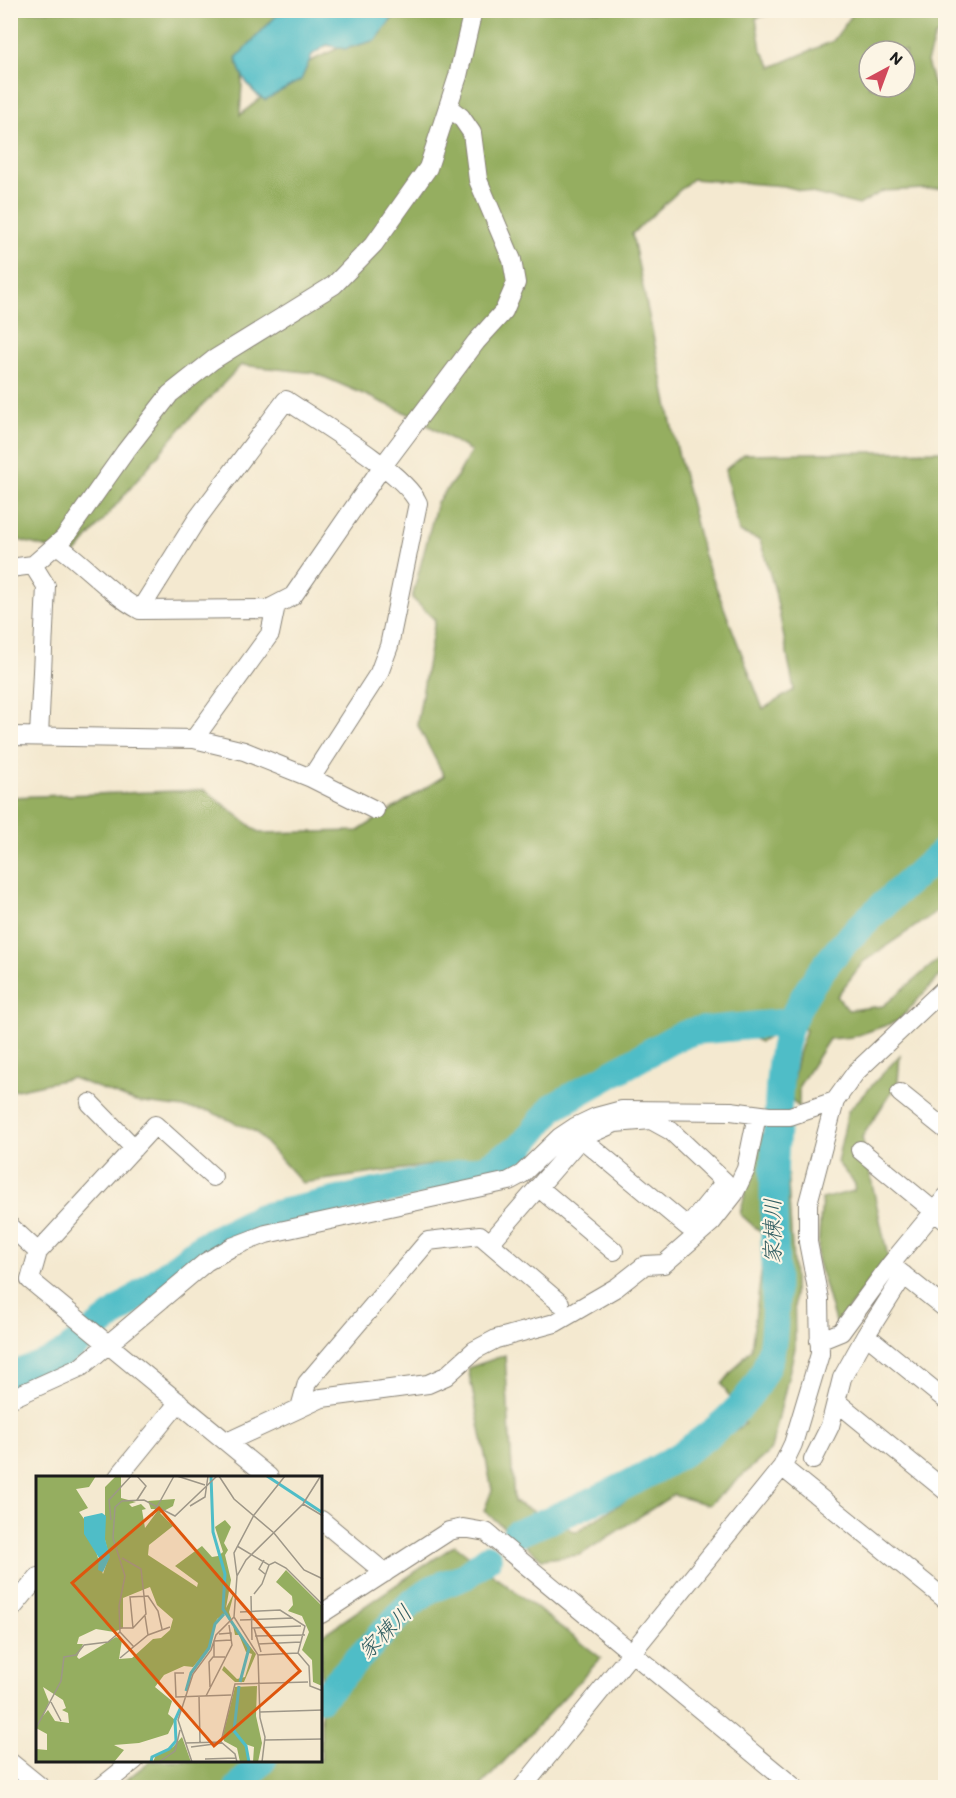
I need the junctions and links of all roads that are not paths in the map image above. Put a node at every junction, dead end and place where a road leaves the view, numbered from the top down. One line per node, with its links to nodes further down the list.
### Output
1 (473, 10): 2 (street)
2 (449, 108): 3 (street); 4 (street)
3 (382, 467): 7 (street); 8 (street); 12 (street)
4 (57, 545): 5 (street); 8 (street)
5 (33, 565): 6 (street); 10 (street)
6 (10, 568)
7 (276, 605): 8 (street); 11 (street)
8 (140, 610)
9 (10, 736): 10 (street)
10 (39, 736): 11 (street)
11 (194, 739): 12 (street)
12 (311, 778): 13 (street)
13 (375, 810)
14 (945, 987): 16 (street)
15 (900, 1093): 19 (street)
16 (835, 1101): 18 (street); 35 (street)
17 (90, 1103): 21 (street)
18 (763, 1116): 36 (street); 41 (street)
19 (945, 1130)
20 (581, 1137): 20 (street); 24 (street)
21 (134, 1148): 23 (street); 30 (street)
22 (860, 1150): 26 (street)
23 (213, 1177)
24 (538, 1187): 28 (street); 29 (street)
25 (945, 1197): 26 (street)
26 (939, 1216): 31 (street)
27 (10, 1226): 30 (street)
28 (490, 1243): 32 (street); 41 (street)
29 (614, 1251)
30 (38, 1252): 36 (street)
31 (897, 1270): 33 (street); 34 (street); 35 (street)
32 (560, 1303)
33 (945, 1309)
34 (866, 1335): 38 (street); 40 (street)
35 (819, 1341): 44 (street)
36 (107, 1345): 37 (street); 39 (street)
37 (10, 1399)
38 (945, 1400)
39 (179, 1402): 42 (street); 45 (street)
40 (837, 1402): 43 (street); 47 (street)
41 (300, 1408): 42 (street)
42 (227, 1442): 46 (street)
43 (813, 1460)
44 (782, 1467): 51 (street); 54 (street)
45 (119, 1476)
46 (268, 1476)
47 (945, 1491)
48 (322, 1521): 49 (street)
49 (385, 1573): 53 (street); 54 (street)
50 (36, 1579): 52 (street)
51 (945, 1600)
52 (10, 1611)
53 (322, 1613)
54 (632, 1654): 59 (street); 60 (street)
55 (10, 1762): 57 (street)
56 (134, 1762): 58 (street)
57 (42, 1788)
58 (100, 1788)
59 (522, 1788)
60 (795, 1788)

